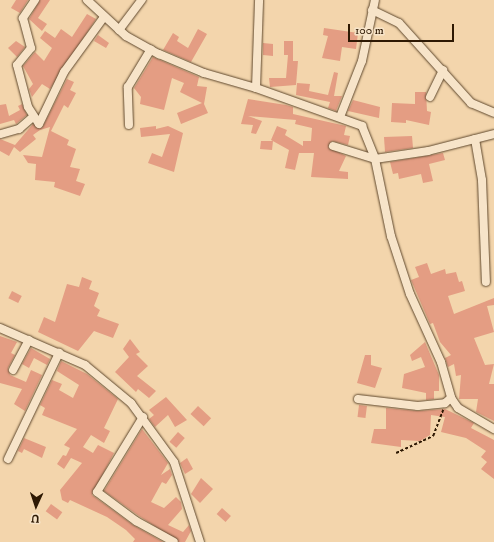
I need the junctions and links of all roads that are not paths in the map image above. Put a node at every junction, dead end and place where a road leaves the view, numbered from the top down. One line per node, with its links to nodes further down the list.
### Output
1 (35, 0): 14 (street)
2 (87, 0): 7 (street)
3 (142, 0): 8 (street)
4 (258, 0): 11 (street)
5 (375, 0): 6 (street)
6 (372, 10): 10 (street); 15 (street)
7 (104, 17): 8 (street); 14 (street)
8 (119, 30): 9 (street)
9 (151, 49): 11 (street); 16 (street)
10 (444, 70): 12 (street); 13 (street)
11 (256, 88): 15 (street)
12 (430, 97)
13 (494, 113)
14 (33, 117): 17 (street)
15 (340, 117): 21 (street)
16 (129, 125)
17 (1, 134)
18 (494, 134): 19 (street)
19 (475, 140): 21 (street); 22 (street)
20 (333, 146): 21 (street)
21 (375, 159): 28 (street)
22 (486, 282)
23 (0, 328): 24 (street)
24 (29, 340): 25 (street); 26 (street)
25 (59, 353): 29 (street); 31 (street)
26 (13, 370)
27 (358, 399): 28 (street)
28 (448, 400): 30 (street)
29 (143, 417): 32 (street); 33 (street)
30 (494, 429)
31 (8, 460)
32 (174, 542)
33 (200, 542)

